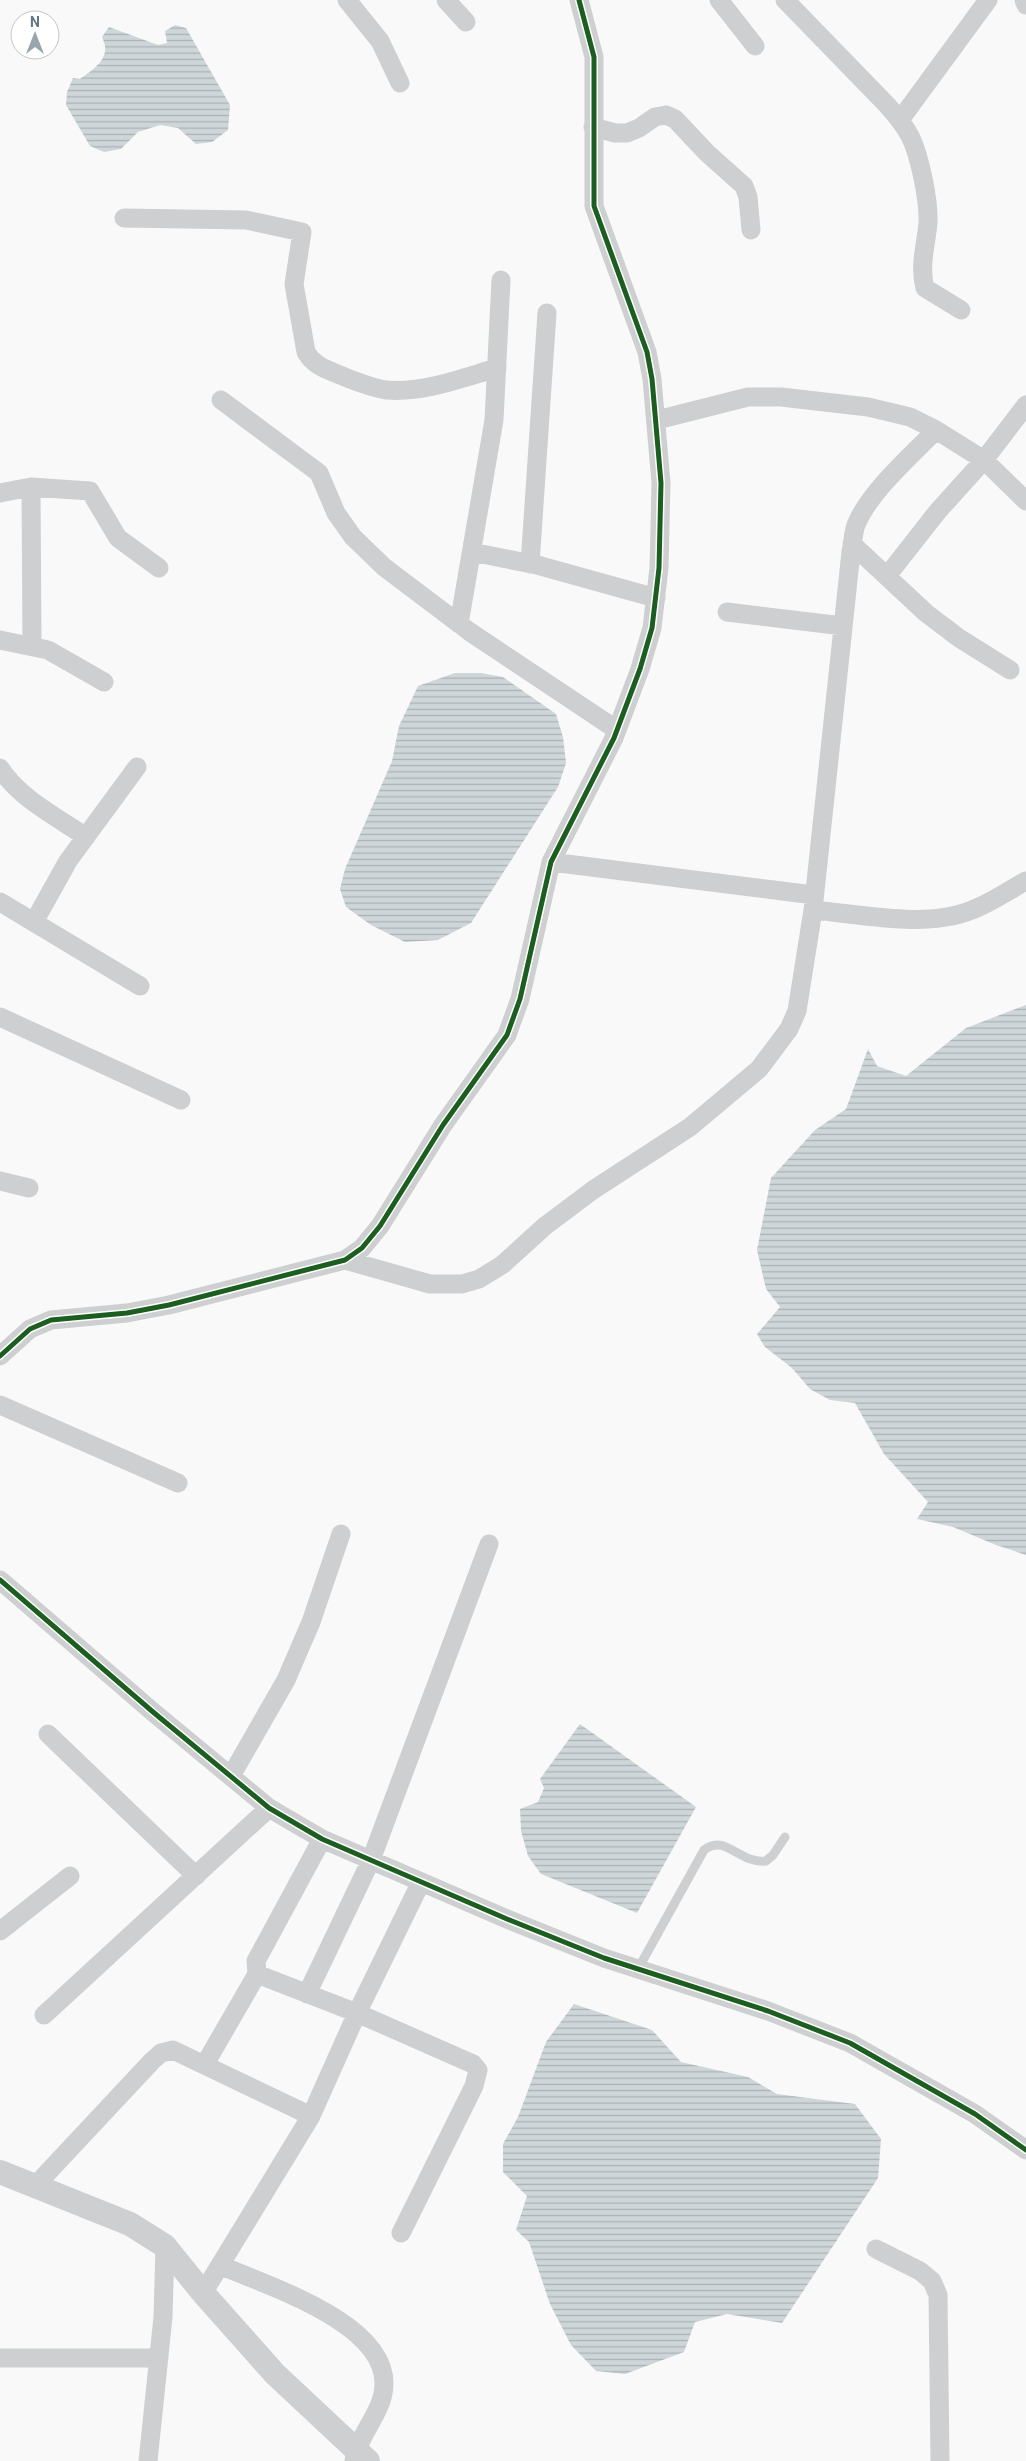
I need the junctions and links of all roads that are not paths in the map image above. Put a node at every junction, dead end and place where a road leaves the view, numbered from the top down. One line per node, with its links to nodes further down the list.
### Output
1 (348, 0): 11 (street)
2 (446, 0): 9 (street)
3 (579, 0): 13 (street)
4 (719, 0): 10 (street)
5 (785, 0): 12 (street)
6 (988, 0): 12 (street)
7 (1024, 0): 8 (street)
8 (1026, 5)
9 (466, 22)
10 (755, 46)
11 (400, 83)
12 (900, 120): 17 (street)
13 (593, 127): 15 (street); 22 (street)
14 (124, 218): 19 (street)
15 (751, 230)
16 (501, 280): 19 (street)
17 (961, 310)
18 (547, 314): 30 (street)
19 (497, 368): 29 (street)
20 (221, 400): 35 (street)
21 (1026, 405): 24 (street)
22 (657, 420): 23 (street); 33 (street)
23 (936, 430): 24 (street); 28 (street)
24 (984, 460): 27 (street); 32 (street)
25 (31, 487): 26 (street); 31 (street); 38 (street)
26 (0, 493)
27 (1026, 500)
28 (852, 544): 32 (street); 36 (street)
29 (472, 552): 30 (street); 35 (street)
30 (530, 564): 33 (street)
31 (159, 568)
32 (887, 576): 39 (street)
33 (656, 598): 41 (street)
34 (727, 612): 36 (street)
35 (459, 624): 41 (street)
36 (844, 626): 48 (street)
37 (0, 640): 38 (street)
38 (32, 645): 40 (street)
39 (1010, 670)
40 (104, 682)
41 (617, 730): 45 (street)
42 (0, 768): 44 (street)
43 (137, 768): 44 (street)
44 (86, 837): 49 (street)
45 (551, 862): 48 (street); 55 (street)
46 (1026, 881): 48 (street)
47 (0, 902): 49 (street)
48 (814, 903): 55 (street)
49 (34, 922): 50 (street)
50 (140, 986)
51 (0, 1017): 52 (street)
52 (181, 1100)
53 (0, 1181): 54 (street)
54 (29, 1188)
55 (345, 1260): 56 (street)
56 (0, 1356)
57 (0, 1405): 58 (street)
58 (178, 1483)
59 (341, 1534): 63 (street)
60 (489, 1544): 67 (street)
61 (0, 1580): 63 (street)
62 (48, 1734): 69 (street)
63 (231, 1776): 64 (street)
64 (269, 1808): 66 (street); 69 (street)
65 (785, 1837): 72 (lane)
66 (322, 1839): 67 (street); 73 (street)
67 (370, 1860): 70 (street); 74 (street)
68 (70, 1876): 71 (street)
69 (196, 1876): 76 (street)
70 (420, 1882): 72 (street); 75 (street)
71 (0, 1931)
72 (638, 1969): 79 (street)
73 (258, 1974): 74 (street); 77 (street)
74 (307, 1994): 75 (street)
75 (357, 2013): 78 (street); 82 (street)
76 (44, 2015)
77 (205, 2064): 78 (street); 81 (street)
78 (311, 2116): 85 (street)
79 (1026, 2150)
80 (0, 2172): 81 (street)
81 (35, 2186): 83 (street)
82 (401, 2233)
83 (165, 2246): 86 (street); 88 (street)
84 (876, 2249): 91 (street)
85 (220, 2265): 86 (street); 89 (street)
86 (203, 2293): 89 (street)
87 (0, 2358): 88 (street)
88 (159, 2358): 90 (street)
89 (359, 2457)
90 (148, 2461)
91 (940, 2461)

